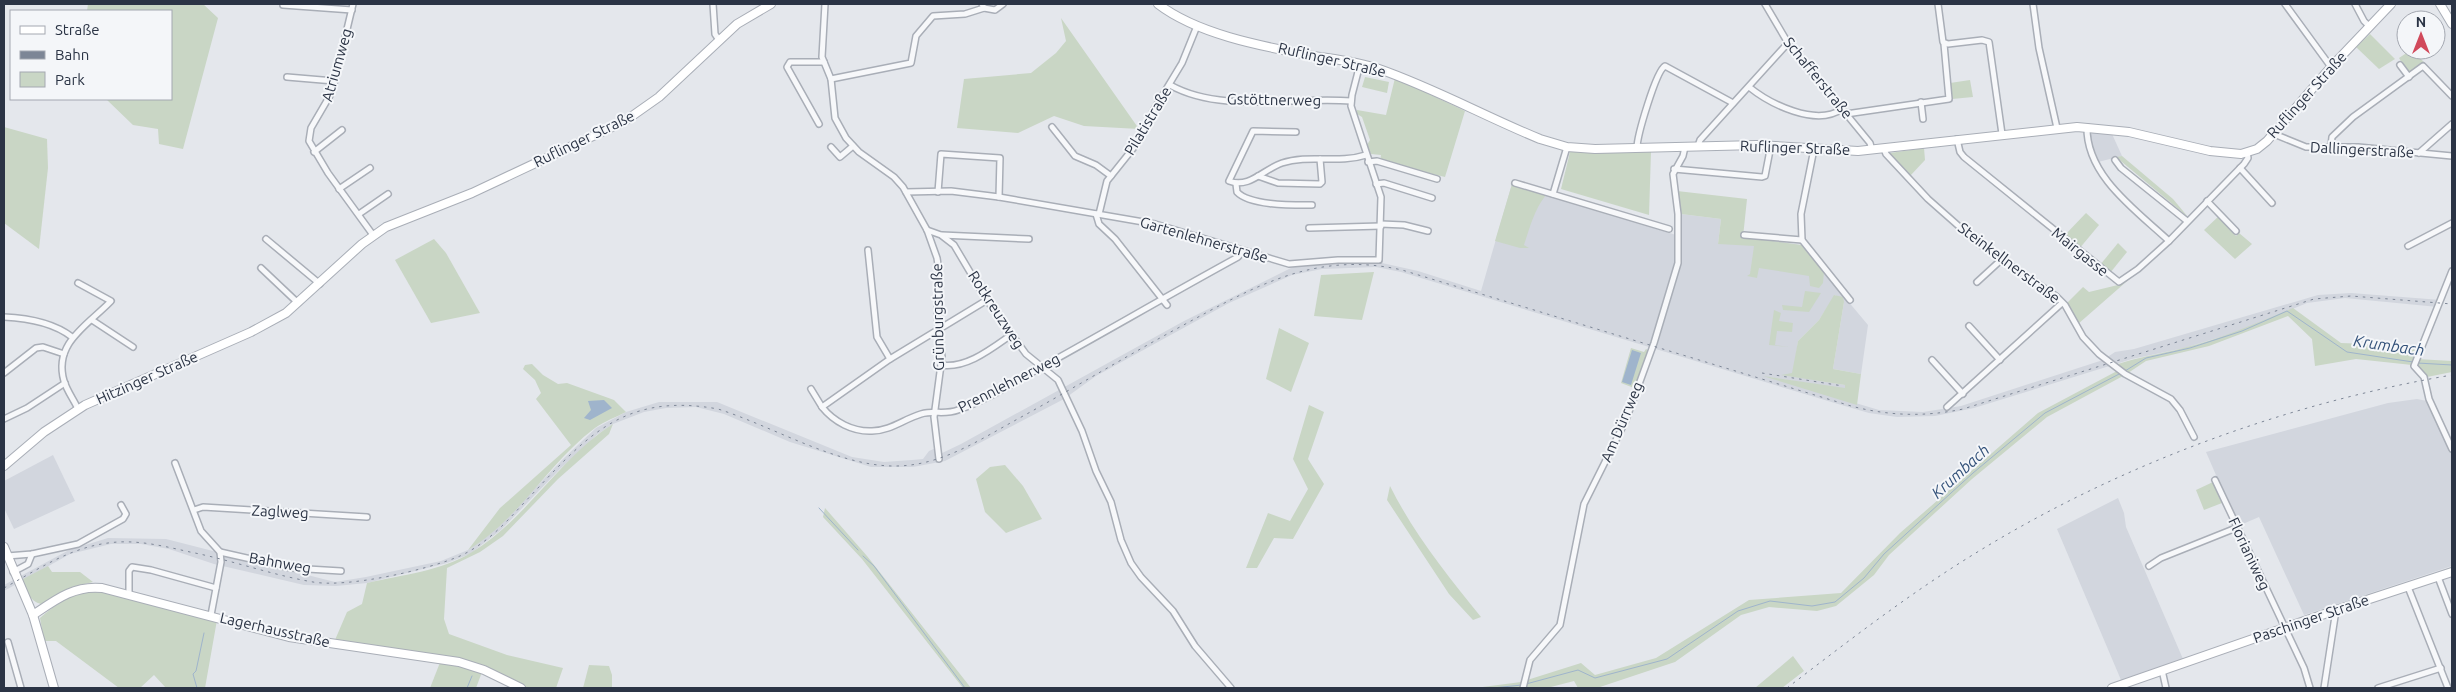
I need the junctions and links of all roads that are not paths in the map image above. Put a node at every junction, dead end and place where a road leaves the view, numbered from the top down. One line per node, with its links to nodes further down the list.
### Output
1 (353, 4): 16 (street, Atriumweg)
2 (713, 4): 20 (street)
3 (771, 4): 20 (street, Ruflinger Straße)
4 (825, 4): 23 (street, Grünburgstraße)
5 (1003, 4): 15 (street)
6 (1158, 4): 18 (street, Ruflinger Straße)
7 (1765, 4): 21 (street, Schafferstraße)
8 (1938, 4): 22 (street)
9 (2033, 4): 43 (street)
10 (2285, 4): 26 (street)
11 (2356, 4): 19 (street)
12 (2391, 4): 19 (street, Ruflinger Straße)
13 (2440, 4): 17 (street)
14 (282, 5): 16 (street)
15 (983, 6): 29 (street)
16 (352, 10): 30 (street, Atriumweg)
17 (2452, 24)
18 (1197, 26): 24 (street, Ruflinger Straße); 31 (street, Pilatistraße)
19 (2370, 27): 26 (street, Ruflinger Straße)
20 (719, 40): 97 (street, Ruflinger Straße)
21 (1788, 43): 32 (street); 37 (street, Schafferstraße)
22 (1944, 44): 35 (street); 46 (street)
23 (824, 62): 29 (street, Grünburgstraße); 39 (street)
24 (1360, 64): 34 (street); 53 (street, Ruflinger Straße)
25 (2400, 65): 28 (street)
26 (2331, 67): 47 (street, Ruflinger Straße)
27 (287, 77): 30 (street)
28 (2409, 77): 33 (street); 55 (street)
29 (831, 79): 50 (street, Grünburgstraße)
30 (334, 82): 60 (street, Atriumweg)
31 (1170, 85): 34 (street, Gstöttnerweg); 71 (street, Pilatistraße)
32 (1749, 86): 36 (street); 37 (street)
33 (2452, 96)
34 (1351, 101): 63 (street)
35 (1921, 102): 37 (street); 38 (street)
36 (1733, 103): 51 (street); 56 (street)
37 (1844, 111): 59 (street, Schafferstraße)
38 (1923, 119)
39 (819, 124)
40 (2452, 124): 62 (street)
41 (1052, 127): 71 (street)
42 (2087, 127): 43 (street, Ruflinger Straße); 61 (street, Ruflinger Straße); 103 (street)
43 (2057, 128): 46 (street, Ruflinger Straße)
44 (342, 130): 60 (street)
45 (1296, 132): 75 (street)
46 (2002, 134): 48 (street, Ruflinger Straße)
47 (2274, 134): 55 (street, Dallingerstraße); 61 (street, Ruflinger Straße)
48 (1957, 139): 58 (street, Ruflinger Straße); 103 (street, Mairgasse)
49 (1771, 145): 51 (street, Ruflinger Straße); 57 (street, Ruflinger Straße); 70 (street)
50 (853, 146): 52 (street); 78 (street, Grünburgstraße)
51 (1698, 146): 54 (street, Ruflinger Straße)
52 (831, 147)
53 (1566, 147): 56 (street, Ruflinger Straße); 81 (street)
54 (1685, 147): 56 (street, Ruflinger Straße); 70 (street, Am Dürrweg)
55 (2332, 147): 62 (street, Dallingerstraße)
56 (1637, 148)
57 (1814, 149): 59 (street, Ruflinger Straße); 102 (street)
58 (1884, 149): 59 (street, Ruflinger Straße); 107 (street, Steinkellnerstraße)
59 (1872, 150)
60 (314, 152): 77 (street, Atriumweg)
61 (2247, 152): 69 (street, Mairgasse)
62 (2419, 153): 64 (street, Dallingerstraße)
63 (1366, 155): 65 (street); 67 (street)
64 (2452, 156)
65 (1320, 159): 72 (street); 72 (street)
66 (2115, 160): 89 (street)
67 (1368, 162): 73 (street); 76 (street)
68 (370, 168): 77 (street)
69 (2240, 168): 84 (street, Mairgasse); 85 (street)
70 (1674, 169): 174 (street, Am Dürrweg)
71 (1111, 176): 88 (street, Pilatistraße)
72 (1258, 176): 75 (street)
73 (1438, 179)
74 (1515, 183): 81 (street)
75 (1236, 184): 86 (street)
76 (1376, 184): 83 (street); 91 (street)
77 (339, 189): 87 (street, Atriumweg)
78 (906, 192): 79 (street, Gartenlehnerstraße); 94 (street, Grünburgstraße)
79 (938, 192): 82 (street, Gartenlehnerstraße); 82 (street)
80 (388, 194): 87 (street)
81 (1554, 194): 93 (street)
82 (999, 197): 88 (street, Gartenlehnerstraße)
83 (1432, 198)
84 (2207, 201): 89 (street, Mairgasse); 96 (street)
85 (2272, 203)
86 (1312, 205)
87 (359, 214): 97 (street, Atriumweg)
88 (1098, 214): 106 (street, Gartenlehnerstraße); 113 (street)
89 (2187, 221): 103 (street, Mairgasse)
90 (2452, 223): 104 (street)
91 (1381, 225): 92 (street); 95 (street); 106 (street, Gartenlehnerstraße)
92 (1309, 228)
93 (1669, 228)
94 (927, 230): 98 (street, Rotkreuzweg); 122 (street, Grünburgstraße)
95 (1428, 231)
96 (2236, 231)
97 (373, 235): 112 (street, Hitzinger Straße)
98 (941, 235): 101 (street); 114 (street, Rotkreuzweg)
99 (1744, 235): 102 (street)
100 (266, 239): 112 (street)
101 (1029, 239)
102 (1802, 240): 115 (street)
103 (2169, 241)
104 (2408, 246)
105 (868, 250): 127 (street)
106 (1243, 250): 113 (street, Prennlehnerweg)
107 (2001, 260): 110 (street); 116 (street, Steinkellnerstraße)
108 (260, 268): 117 (street)
109 (2452, 271): 142 (street)
110 (1977, 282)
111 (78, 283): 120 (street)
112 (320, 284): 117 (street, Hitzinger Straße)
113 (1162, 299): 118 (street); 131 (street, Prennlehnerweg)
114 (987, 300): 122 (street); 123 (street, Rotkreuzweg)
115 (1850, 300)
116 (2062, 302): 129 (street); 141 (street, Steinkellnerstraße)
117 (299, 304): 138 (street, Hitzinger Straße)
118 (1167, 305)
119 (4, 317): 124 (street)
120 (92, 320): 124 (street); 125 (street)
121 (1969, 326): 129 (street)
122 (938, 328): 127 (street); 130 (street, Grünburgstraße)
123 (1011, 335): 130 (street); 131 (street, Rotkreuzweg)
124 (72, 337): 126 (street)
125 (134, 347)
126 (64, 354): 132 (street); 133 (street)
127 (890, 359): 137 (street)
128 (1932, 360): 135 (street)
129 (2000, 360): 135 (street)
130 (941, 365): 139 (street, Grünburgstraße)
131 (1041, 367): 139 (street, Prennlehnerweg); 173 (street, Rotkreuzweg)
132 (4, 373)
133 (65, 383): 138 (street); 140 (street)
134 (811, 389): 137 (street)
135 (1962, 394): 136 (street)
136 (1948, 407)
137 (822, 408): 139 (street, Prennlehnerweg)
138 (78, 409): 145 (street, Hitzinger Straße)
139 (934, 412): 143 (street, Grünburgstraße)
140 (4, 419)
141 (2194, 437)
142 (2452, 449)
143 (939, 459)
144 (175, 463): 148 (street)
145 (4, 466)
146 (2215, 480): 150 (street, Florianiweg)
147 (121, 505): 153 (street)
148 (194, 510): 149 (street, Zaglweg); 152 (street)
149 (367, 517)
150 (2236, 528): 154 (street); 166 (street, Florianiweg)
151 (5, 551): 153 (street); 156 (street)
152 (220, 552): 155 (street, Bahnweg); 160 (street)
153 (32, 554): 156 (street)
154 (2149, 566)
155 (341, 571)
156 (13, 572): 164 (street)
157 (2452, 572): 158 (street, Paschinger Straße)
158 (2438, 577): 159 (street, Paschinger Straße); 163 (street)
159 (2408, 587): 162 (street, Paschinger Straße); 168 (street)
160 (216, 588): 161 (street); 165 (street)
161 (129, 594): 164 (street, Lagerhausstraße); 165 (street, Lagerhausstraße)
162 (2336, 610): 166 (street, Paschinger Straße); 179 (street)
163 (2452, 614)
164 (33, 615): 171 (street)
165 (211, 615): 172 (street, Lagerhausstraße)
166 (2283, 628): 169 (street, Paschinger Straße); 178 (street, Florianiweg)
167 (8, 642): 170 (street)
168 (2441, 668): 180 (street); 181 (street)
169 (2162, 672): 175 (street, Paschinger Straße); 176 (street, Paschinger Straße); 177 (street)
170 (21, 688)
171 (54, 688)
172 (521, 688)
173 (1230, 688)
174 (1523, 688)
175 (2112, 688)
176 (2120, 688)
177 (2166, 688)
178 (2310, 688)
179 (2324, 688)
180 (2378, 688)
181 (2448, 688)

